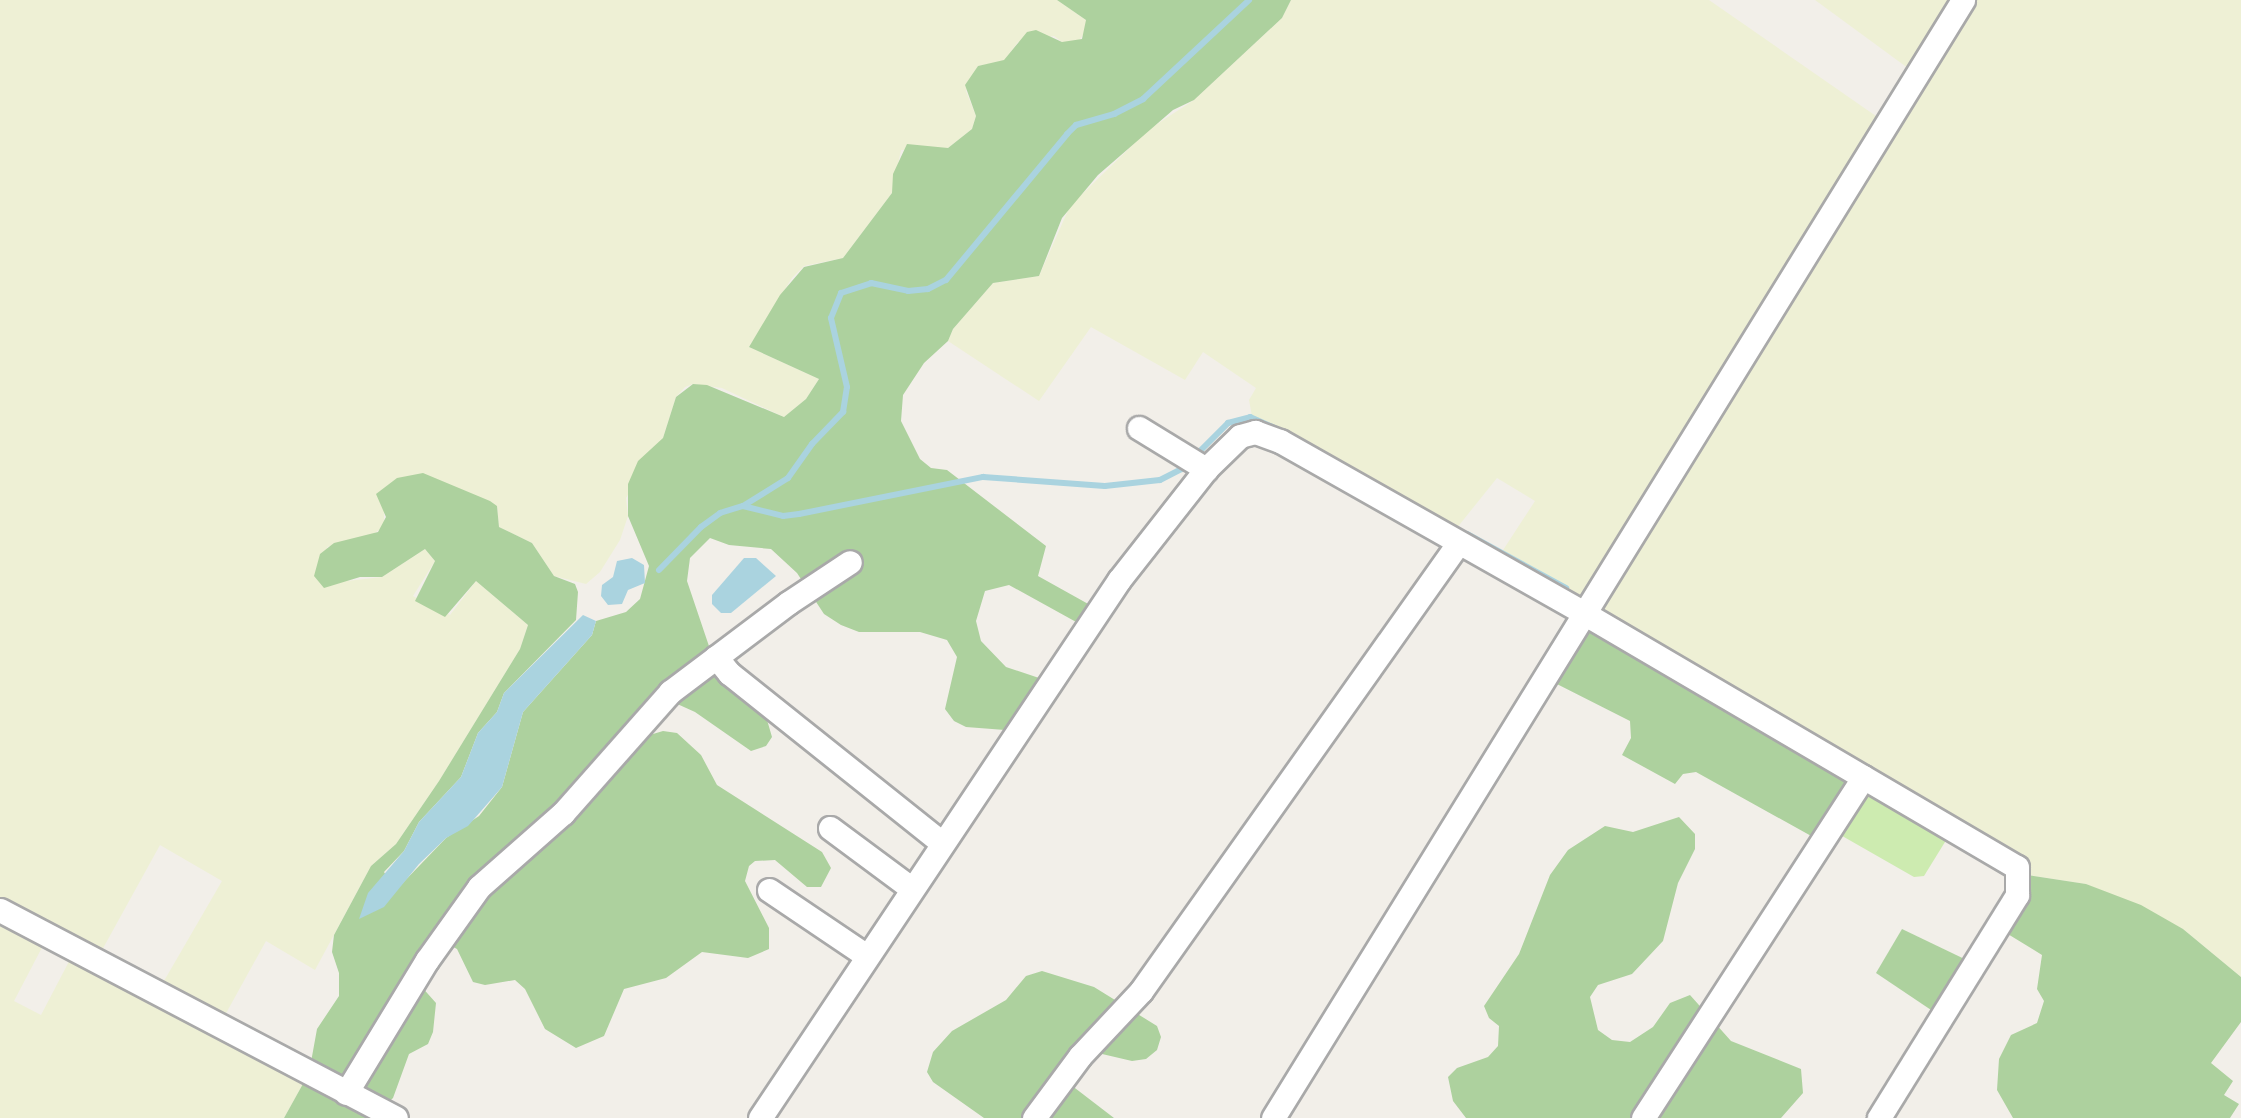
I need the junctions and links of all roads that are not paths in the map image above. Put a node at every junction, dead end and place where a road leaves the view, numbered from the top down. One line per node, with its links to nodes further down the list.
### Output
1 (1962, 0): 6 (street)
2 (1139, 428): 3 (street)
3 (1195, 463): 4 (street); 10 (street)
4 (1457, 545): 6 (street); 18 (street)
5 (850, 562): 7 (street)
6 (1587, 615): 8 (street); 19 (street)
7 (716, 657): 10 (street); 15 (street)
8 (1864, 777): 20 (street); 21 (street)
9 (830, 828): 11 (street)
10 (942, 843): 11 (street)
11 (912, 888): 14 (street)
12 (769, 890): 14 (street)
13 (0, 910): 15 (street)
14 (867, 956): 17 (street)
15 (346, 1093): 16 (street)
16 (396, 1118)
17 (760, 1118)
18 (1034, 1118)
19 (1273, 1118)
20 (1643, 1118)
21 (1879, 1118)

